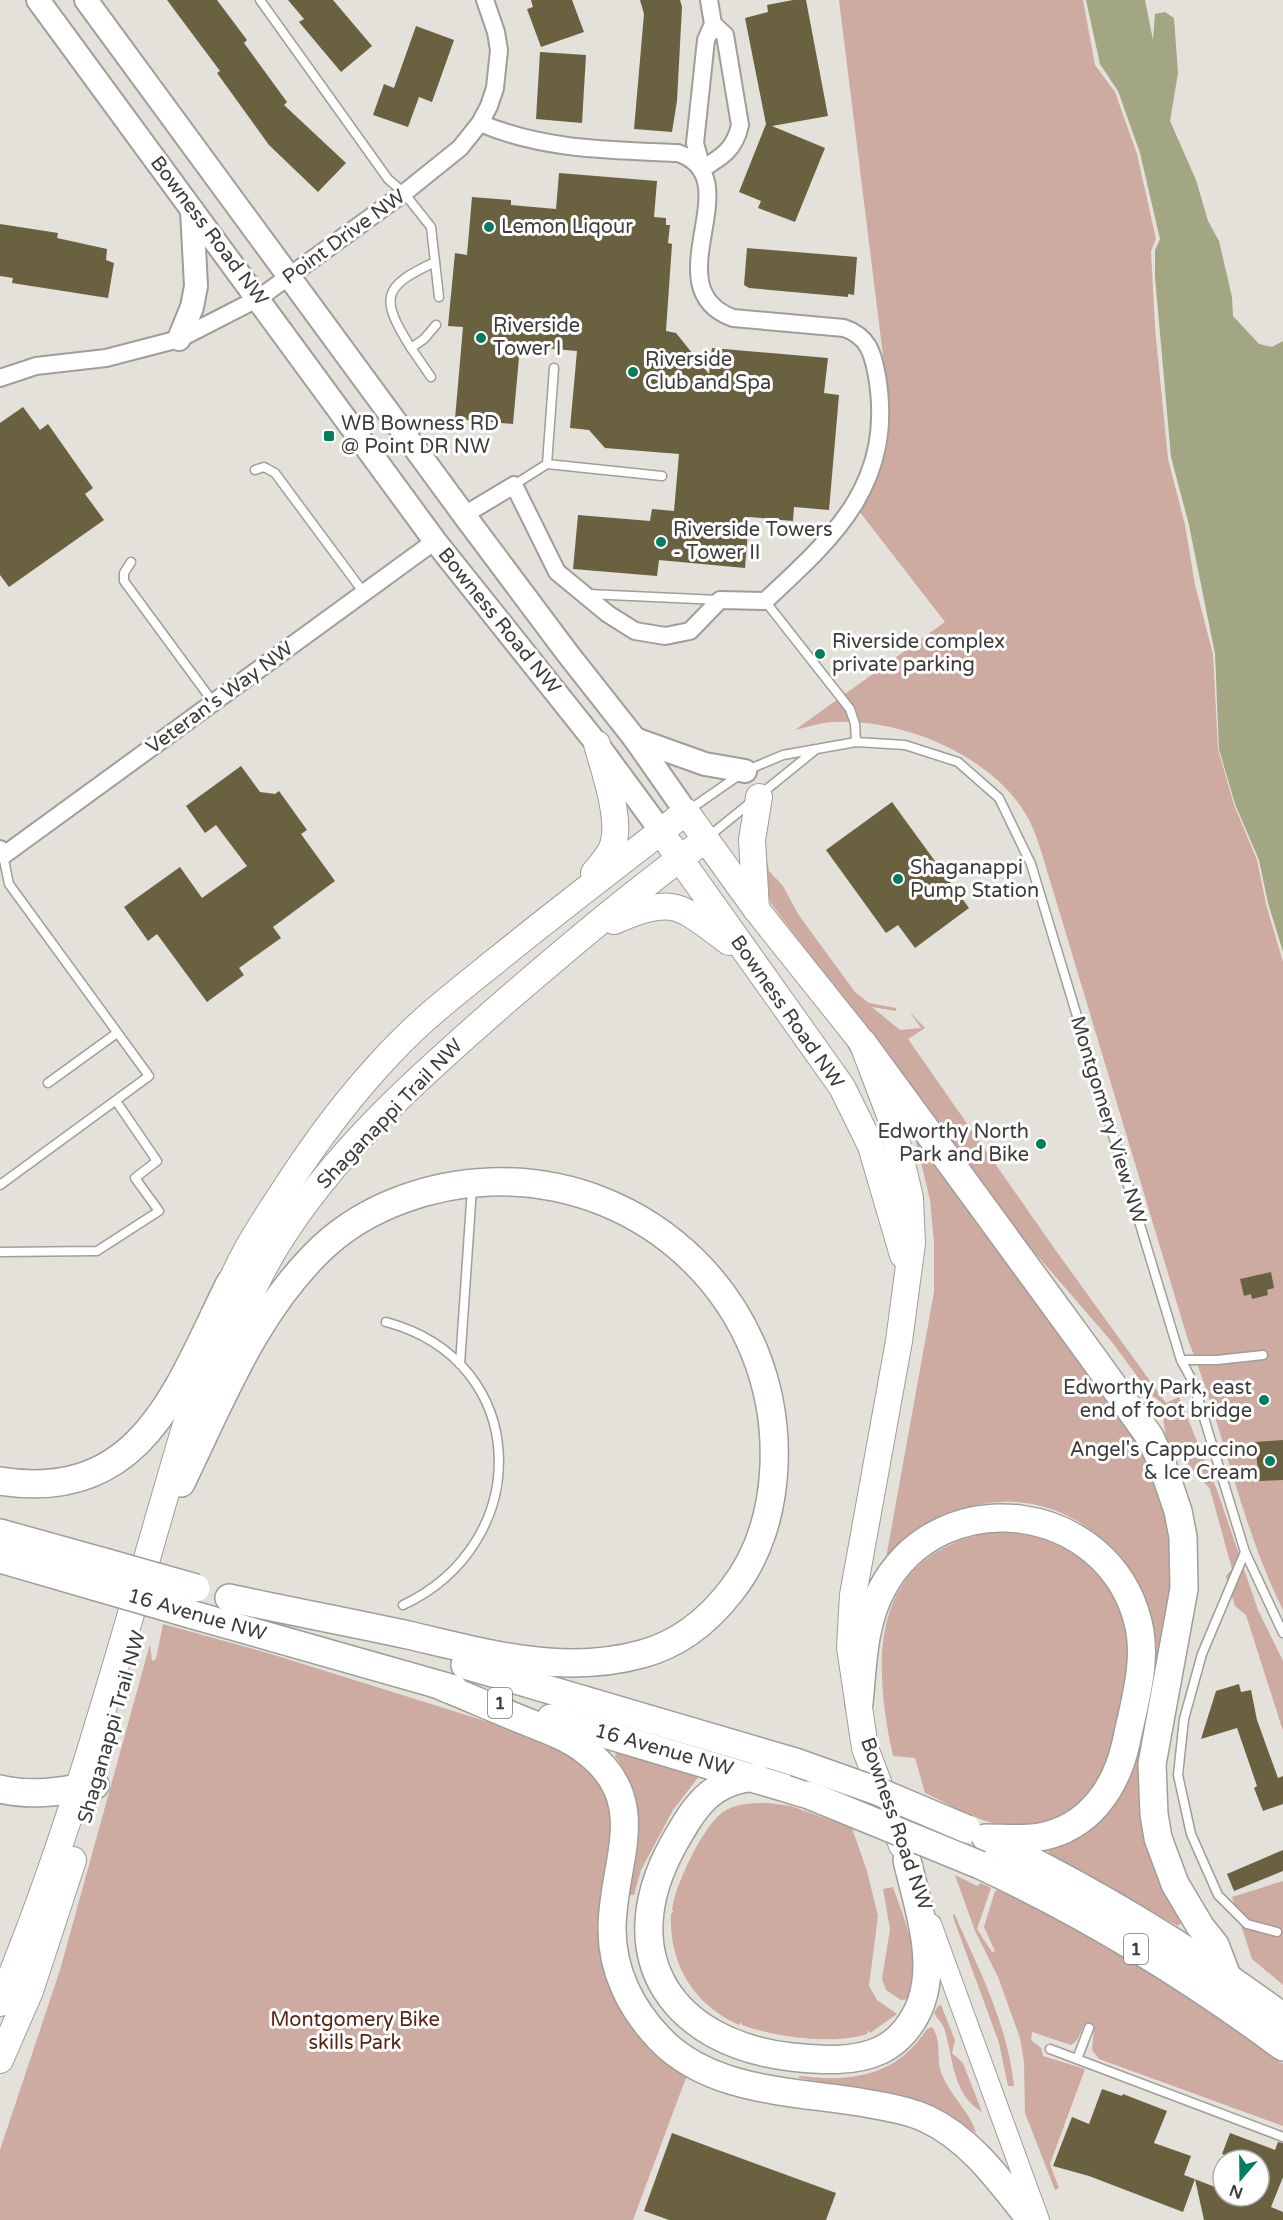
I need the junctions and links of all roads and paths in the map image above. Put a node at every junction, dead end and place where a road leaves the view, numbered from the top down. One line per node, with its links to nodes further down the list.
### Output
1 (38, 0): 10 (main road, Bowness Road NW)
2 (86, 0): 12 (main road, Bowness Road NW)
3 (260, 0): 9 (lane)
4 (485, 0): 7 (street, Point Drive NW)
5 (709, 0): 6 (street)
6 (713, 24): 8 (street); 8 (street)
7 (480, 123): 8 (street); 9 (street, Point Drive NW)
8 (702, 169): 31 (street)
9 (405, 193): 11 (lane); 12 (street, Point Drive NW)
10 (192, 210): 14 (main road, Bowness Road NW); 16 (main road)
11 (435, 262): 13 (lane); 17 (lane)
12 (289, 277): 14 (street, Point Drive NW); 25 (main road, Bowness Road NW)
13 (439, 297)
14 (259, 298): 16 (street, Point Drive NW); 26 (main road, Bowness Road NW)
15 (436, 325): 17 (lane)
16 (179, 339): 20 (street, Point Drive NW)
17 (411, 348): 19 (lane)
18 (554, 368): 21 (lane)
19 (431, 377)
20 (0, 378)
21 (547, 464): 23 (lane); 24 (lane)
22 (255, 470): 28 (lane)
23 (662, 476)
24 (514, 485): 25 (street); 29 (street)
25 (464, 515): 33 (main road, Bowness Road NW)
26 (435, 541): 28 (street, Veteran's Way NW); 35 (main road, Bowness Road NW)
27 (131, 562): 32 (lane)
28 (364, 593): 32 (street, Veteran's Way NW)
29 (584, 594): 30 (lane); 30 (street)
30 (720, 600): 31 (street)
31 (765, 601): 34 (lane)
32 (213, 702): 42 (street, Veteran's Way NW)
33 (636, 739): 37 (main road); 39 (main road, Bowness Road NW)
34 (856, 742): 36 (lane, Montgomery View NW); 59 (lane, Montgomery View NW)
35 (597, 744): 40 (main road, Bowness Road NW); 44 (main road)
36 (815, 751): 37 (lane, Montgomery View NW); 38 (lane, Montgomery View NW)
37 (745, 771): 39 (lane, Montgomery View NW)
38 (759, 796): 41 (lane, Montgomery View NW); 45 (main road)
39 (686, 812): 40 (main road, Shaganappi Trail NW); 41 (main road, Bowness Road NW)
40 (660, 831): 43 (main road, Bowness Road NW); 44 (main road, Shaganappi Trail NW)
41 (705, 840): 43 (main road, Shaganappi Trail NW); 45 (main road, Bowness Road NW)
42 (1, 854): 48 (lane, Veteran's Way NW)
43 (680, 858): 46 (main road, Shaganappi Trail NW); 47 (main road, Bowness Road NW)
44 (582, 890): 56 (main road, Shaganappi Trail NW)
45 (756, 909): 49 (main road, Bowness Road NW)
46 (581, 936): 47 (main road); 62 (main road, Shaganappi Trail NW)
47 (746, 955): 55 (main road, Bowness Road NW)
48 (117, 1034): 50 (lane); 51 (lane, Veteran's Way NW)
49 (862, 1041): 55 (main road, Bowness Road NW); 79 (highway)
50 (48, 1083)
51 (116, 1101): 53 (lane); 54 (lane)
52 (472, 1183): 60 (lane); 62 (highway); 67 (highway)
53 (0, 1185)
54 (0, 1252)
55 (907, 1270): 72 (main road, Bowness Road NW)
56 (230, 1283): 61 (highway); 74 (main road, Shaganappi Trail NW)
57 (386, 1322): 60 (lane)
58 (1263, 1355): 59 (lane)
59 (1181, 1360): 64 (lane, Montgomery View NW)
60 (460, 1364): 69 (lane)
61 (0, 1481)
62 (181, 1483): 74 (main road, Shaganappi Trail NW)
63 (0, 1533): 66 (highway, 16 Avenue NW / 1)
64 (1245, 1552): 70 (lane, Montgomery View NW); 78 (lane)
65 (0, 1559): 66 (highway, 16 Avenue NW / 1)
66 (100, 1574): 68 (highway, 16 Avenue NW / 1, bridge)
67 (229, 1598): 68 (highway, 16 Avenue NW / 1); 76 (highway, 16 Avenue NW / 1, bridge)
68 (193, 1601): 71 (highway, 16 Avenue NW / 1)
69 (403, 1605)
70 (1283, 1633)
71 (436, 1684): 73 (highway, 16 Avenue NW / 1); 88 (highway)
72 (858, 1703): 76 (highway); 77 (main road, Bowness Road NW)
73 (756, 1777): 77 (highway); 83 (highway, 16 Avenue NW / 1, bridge)
74 (87, 1787): 75 (highway); 80 (main road, Shaganappi Trail NW); 85 (main road, Shaganappi Trail NW)
75 (0, 1789)
76 (976, 1833): 79 (highway, 16 Avenue NW / 1)
77 (907, 1860): 89 (street, Bowness Road NW)
78 (1277, 1932)
79 (1227, 1976): 81 (highway, 16 Avenue NW / 1)
80 (0, 2003)
81 (1283, 2017)
82 (1089, 2028): 86 (lane)
83 (1283, 2047)
84 (1050, 2049): 86 (lane)
85 (0, 2060)
86 (1077, 2060): 87 (lane)
87 (1283, 2137)
88 (1031, 2220)
89 (1039, 2220)

